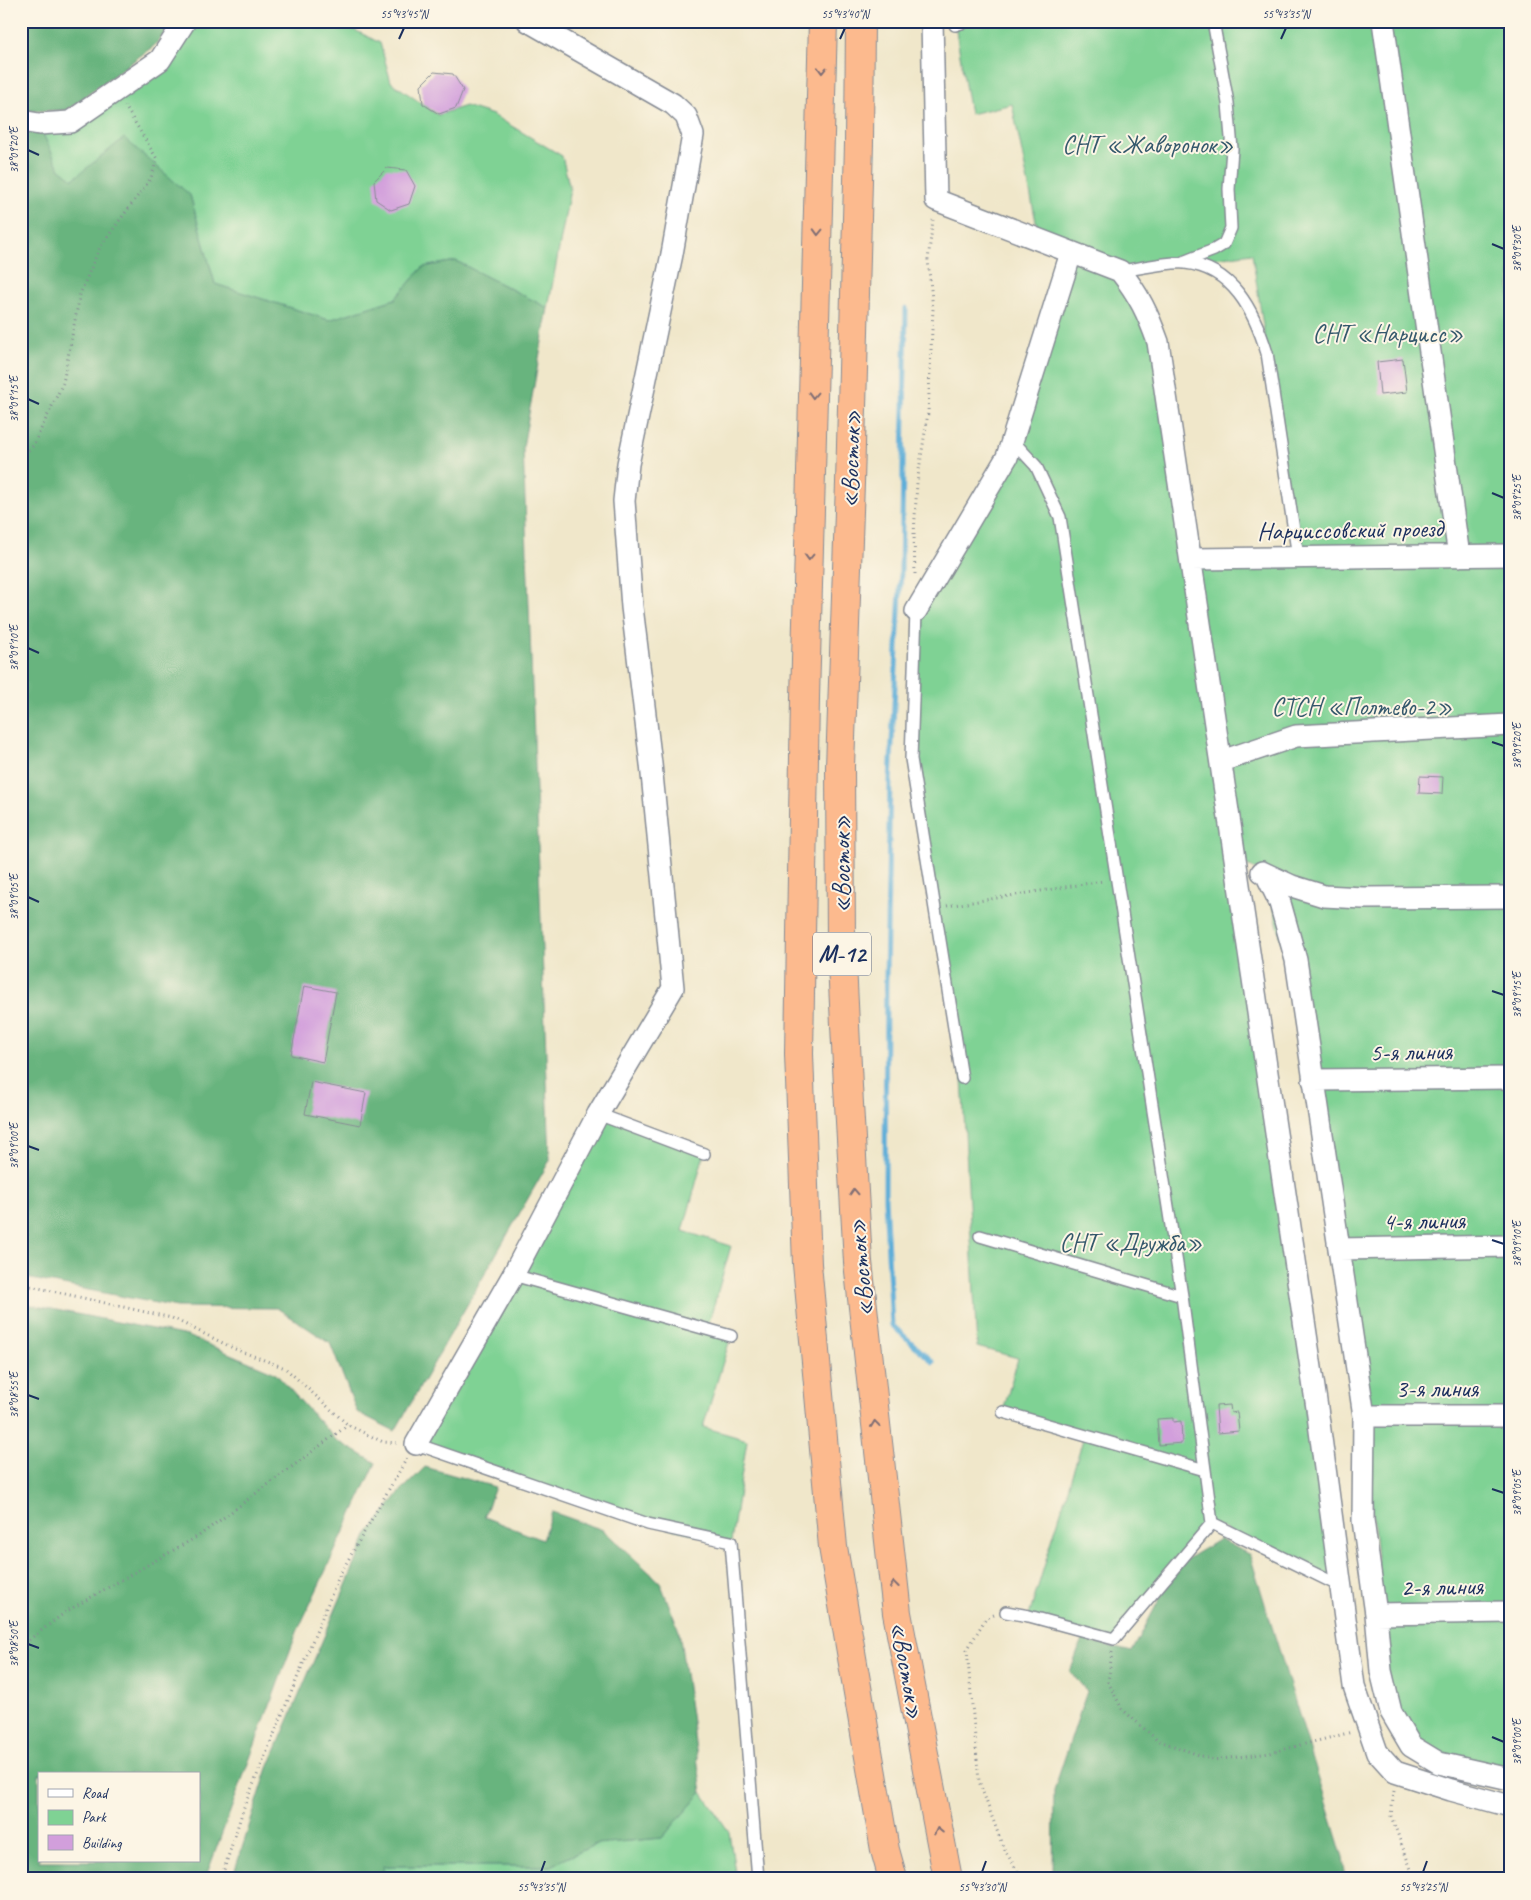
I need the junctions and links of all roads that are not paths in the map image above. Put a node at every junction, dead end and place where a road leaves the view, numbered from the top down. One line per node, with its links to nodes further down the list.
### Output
1 (185, 21): 10 (street)
2 (528, 21): 28 (street)
3 (823, 21): 49 (highway, «Восток» / М-12, one-way to 49)
4 (860, 21): 50 (highway, «Восток» / М-12, one-way to 4)
5 (932, 21): 11 (street)
6 (967, 21): 9 (lane)
7 (1213, 21): 12 (lane)
8 (1383, 21): 16 (street)
9 (955, 25)
10 (21, 121)
11 (1071, 252): 13 (street); 14 (street)
12 (1183, 262): 13 (lane); 17 (lane)
13 (1120, 271): 18 (street)
14 (1012, 440): 19 (street); 34 (lane)
15 (1510, 555): 16 (street, Нарциссовский проезд)
16 (1459, 556): 17 (street, Нарциссовский проезд)
17 (1298, 557): 18 (street, Нарциссовский проезд)
18 (1191, 559): 21 (street)
19 (916, 611): 25 (lane)
20 (1510, 725): 21 (street)
21 (1222, 761): 22 (street)
22 (1237, 860): 23 (street); 42 (street)
23 (1266, 874): 24 (street); 27 (street)
24 (1510, 897)
25 (962, 1078)
26 (1510, 1078): 27 (street, 5-я линия)
27 (1313, 1080): 32 (street)
28 (598, 1114): 29 (lane); 33 (street)
29 (704, 1154)
30 (980, 1236): 34 (lane)
31 (1510, 1246): 32 (street, 4-я линия)
32 (1339, 1249): 37 (street)
33 (513, 1274): 35 (lane); 39 (street)
34 (1182, 1296): 40 (lane)
35 (731, 1336)
36 (1003, 1412): 40 (lane)
37 (1364, 1416): 38 (street, 3-я линия); 45 (street)
38 (1510, 1416)
39 (416, 1444): 48 (lane)
40 (1205, 1470): 41 (lane)
41 (1212, 1523): 42 (lane); 43 (lane)
42 (1342, 1587): 47 (street)
43 (1006, 1612)
44 (1510, 1612): 45 (street, 2-я линия)
45 (1376, 1614): 46 (street)
46 (1510, 1779)
47 (1510, 1806)
48 (758, 1879)
49 (893, 1879)
50 (948, 1879)

